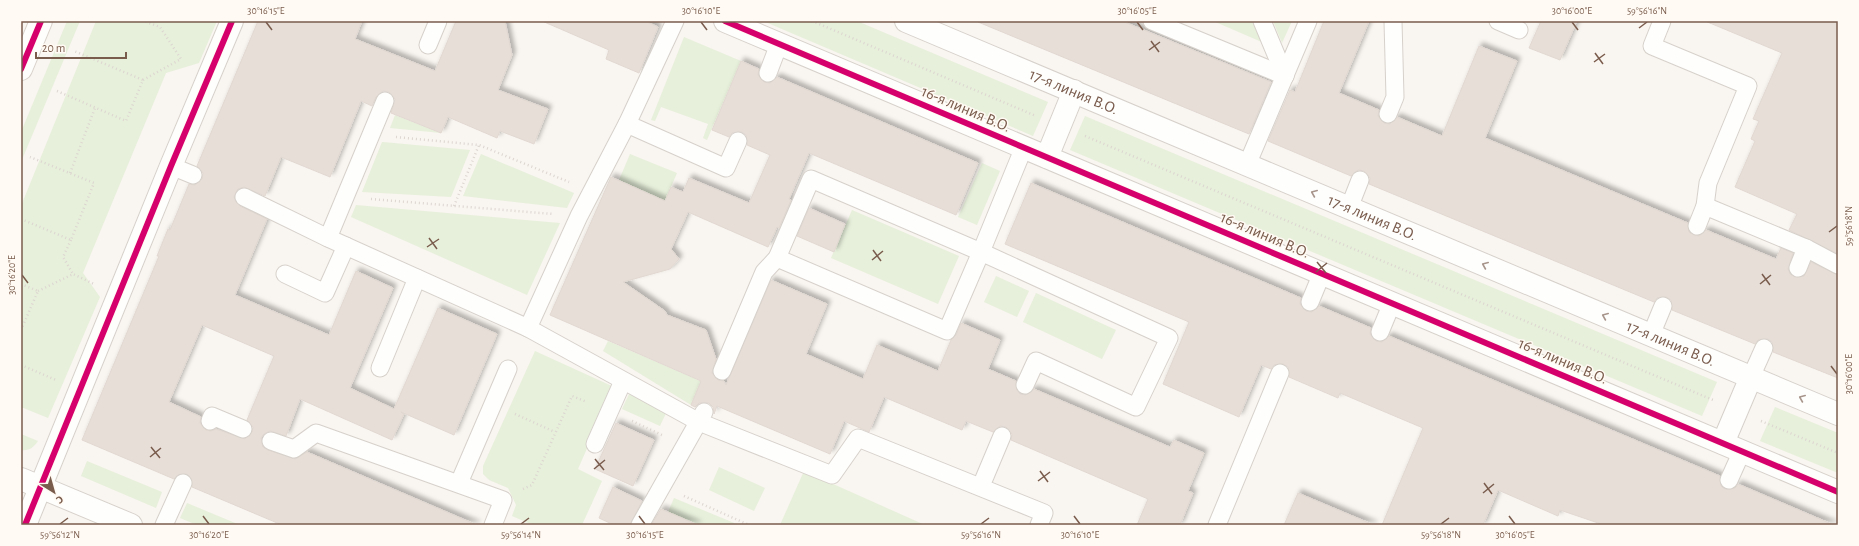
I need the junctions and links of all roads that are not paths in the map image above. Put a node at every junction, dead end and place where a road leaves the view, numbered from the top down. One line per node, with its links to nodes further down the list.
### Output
1 (41, 21): 16 (street)
2 (232, 21): 27 (street)
3 (438, 21): 14 (lane)
4 (675, 21): 22 (lane)
5 (725, 21): 15 (street, 16-я линия В.О.)
6 (906, 21): 19 (street, 17-я линия В.О.)
7 (1262, 21): 18 (lane)
8 (1308, 21): 18 (lane)
9 (1393, 21): 21 (lane)
10 (1498, 21): 13 (lane)
11 (1662, 21): 31 (lane)
12 (1160, 23): 18 (lane)
13 (1519, 30)
14 (428, 44)
15 (779, 44): 17 (lane); 24 (street, 16-я линия В.О.)
16 (21, 69)
17 (768, 72)
18 (1284, 76): 26 (lane)
19 (1074, 92): 25 (street); 26 (street, 17-я линия В.О.)
20 (385, 101): 34 (lane)
21 (1388, 114)
22 (626, 124): 23 (lane); 47 (lane)
23 (738, 141)
24 (1024, 147): 25 (street, 16-я линия В.О.); 37 (lane)
25 (1047, 157): 41 (street, 16-я линия В.О.)
26 (1247, 165): 32 (street, 17-я линия В.О., one-way to 26)
27 (171, 166): 28 (lane); 71 (street)
28 (193, 175)
29 (1360, 180): 32 (lane)
30 (244, 197): 34 (lane)
31 (1705, 206): 33 (lane); 36 (lane)
32 (1349, 208): 49 (street, 17-я линия В.О., one-way to 32)
33 (1697, 226)
34 (328, 238): 35 (lane)
35 (346, 246): 42 (lane); 43 (lane)
36 (1806, 248): 39 (lane); 40 (lane)
37 (981, 252): 38 (lane); 38 (lane); 57 (lane)
38 (777, 258): 53 (lane)
39 (1838, 265)
40 (1798, 268)
41 (1322, 273): 44 (lane); 45 (street, 16-я линия В.О.)
42 (285, 274)
43 (417, 278): 47 (lane); 51 (lane)
44 (1310, 302)
45 (1392, 303): 48 (lane); 65 (street, 16-я линия В.О.)
46 (1663, 306): 49 (lane)
47 (528, 328): 56 (lane)
48 (1380, 332)
49 (1651, 335): 55 (street, 17-я линия В.О.)
50 (1764, 348): 55 (lane)
51 (380, 368)
52 (508, 369): 69 (lane)
53 (722, 371)
54 (1280, 374): 79 (lane)
55 (1751, 377): 58 (street, 17-я линия В.О., one-way to 55); 65 (street)
56 (623, 381): 59 (lane); 64 (lane)
57 (1025, 385)
58 (1838, 414)
59 (702, 416): 70 (lane); 77 (lane)
60 (210, 421): 61 (lane)
61 (243, 429)
62 (1002, 436): 70 (lane)
63 (271, 441): 69 (lane)
64 (595, 444)
65 (1732, 447): 67 (lane); 72 (street, 16-я линия В.О.)
66 (21, 479): 71 (street)
67 (1729, 480)
68 (183, 483): 76 (lane)
69 (459, 483): 73 (lane)
70 (981, 486): 78 (lane)
71 (41, 487): 74 (street); 75 (street)
72 (1838, 492)
73 (498, 523)
74 (25, 525)
75 (131, 525)
76 (164, 525)
77 (640, 525)
78 (1039, 525)
79 (1217, 525)

